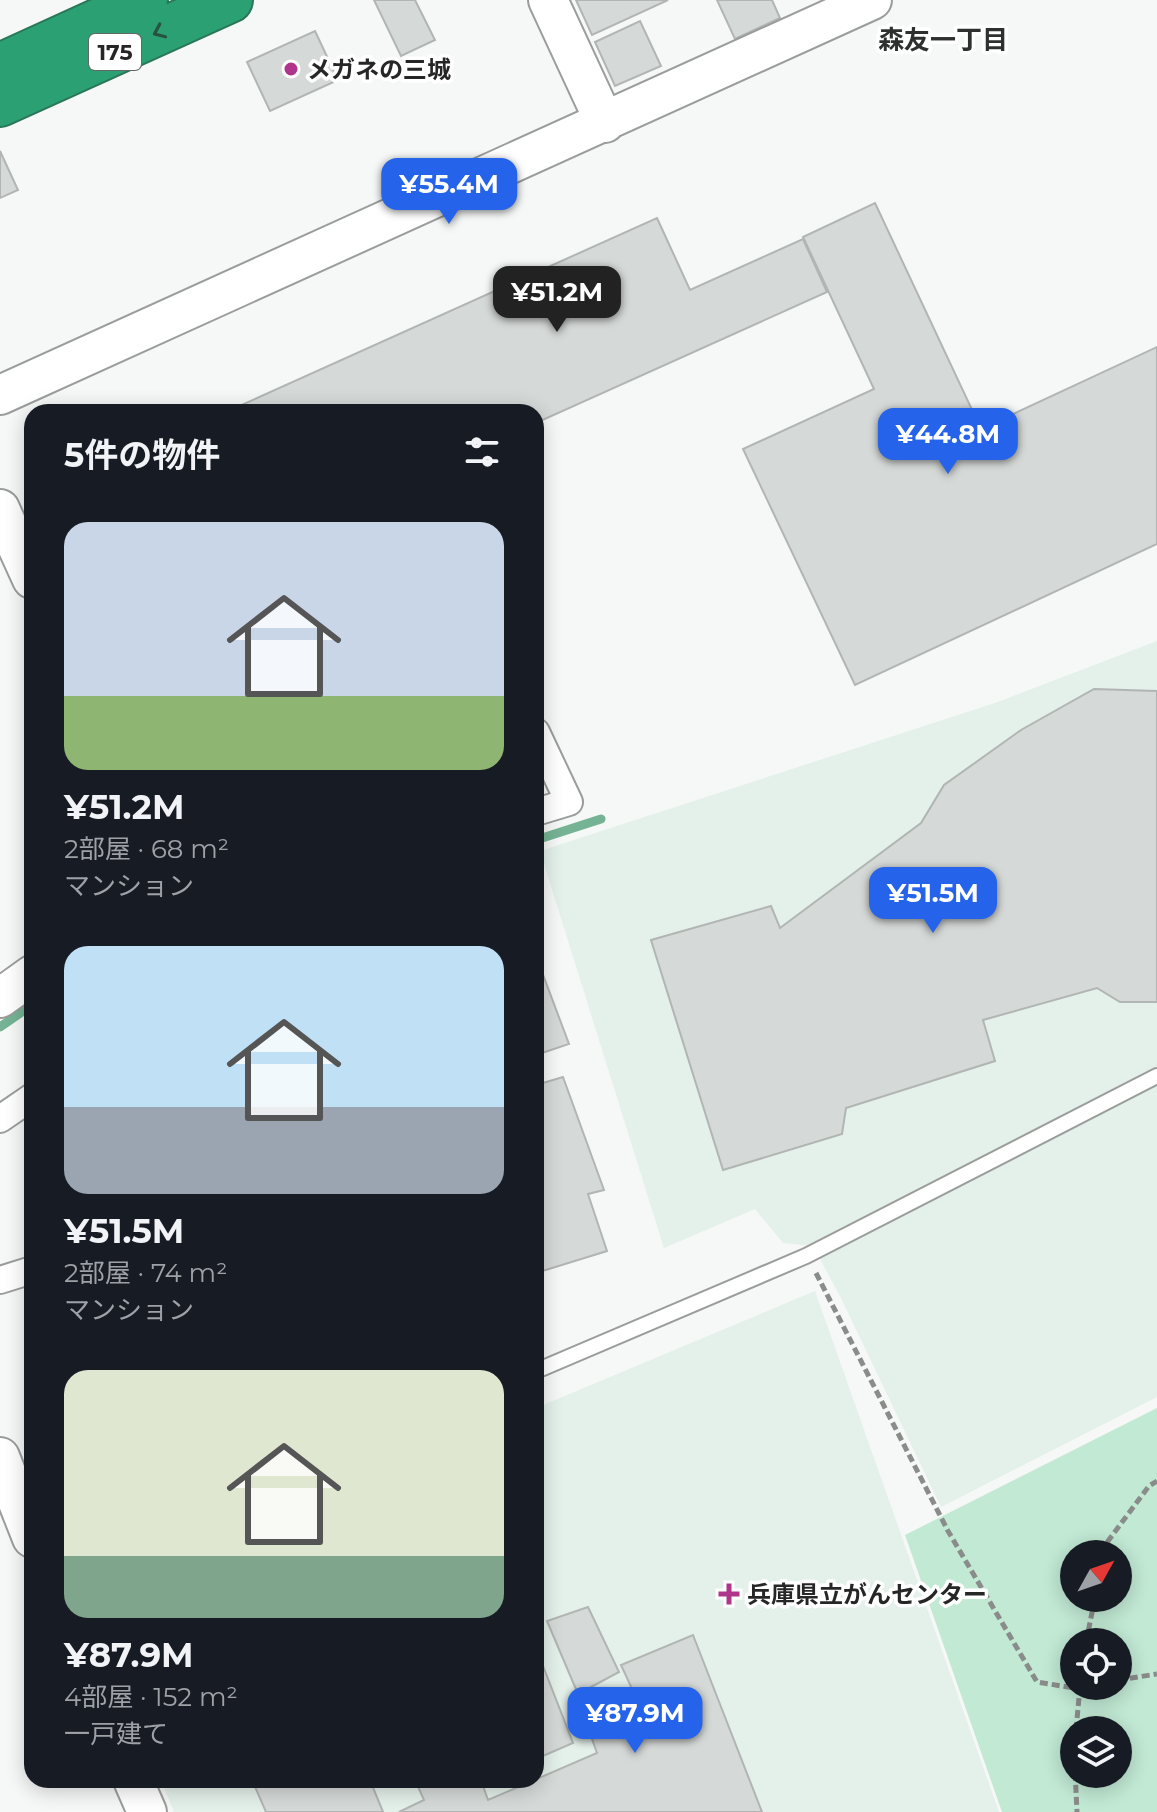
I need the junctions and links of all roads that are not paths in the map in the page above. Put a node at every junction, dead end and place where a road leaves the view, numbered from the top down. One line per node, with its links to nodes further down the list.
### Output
1 (145, 0): 5 (highway, 175)
2 (230, 0): 6 (highway, 175, one-way to 6)
3 (548, 0): 7 (street)
4 (872, 0): 7 (street)
5 (0, 66)
6 (0, 104)
7 (605, 123): 8 (street)
8 (0, 395)
9 (0, 509): 10 (street)
10 (24, 562)
11 (544, 749): 12 (street)
12 (544, 810)
13 (24, 981): 14 (street)
14 (0, 998)
15 (1157, 1076): 20 (lane)
16 (24, 1102): 17 (street)
17 (0, 1119)
18 (24, 1272): 19 (street)
19 (0, 1280)
20 (544, 1368)
21 (0, 1457): 22 (street)
22 (8, 1500): 23 (street)
23 (24, 1525)
24 (136, 1788): 25 (street)
25 (147, 1812)

